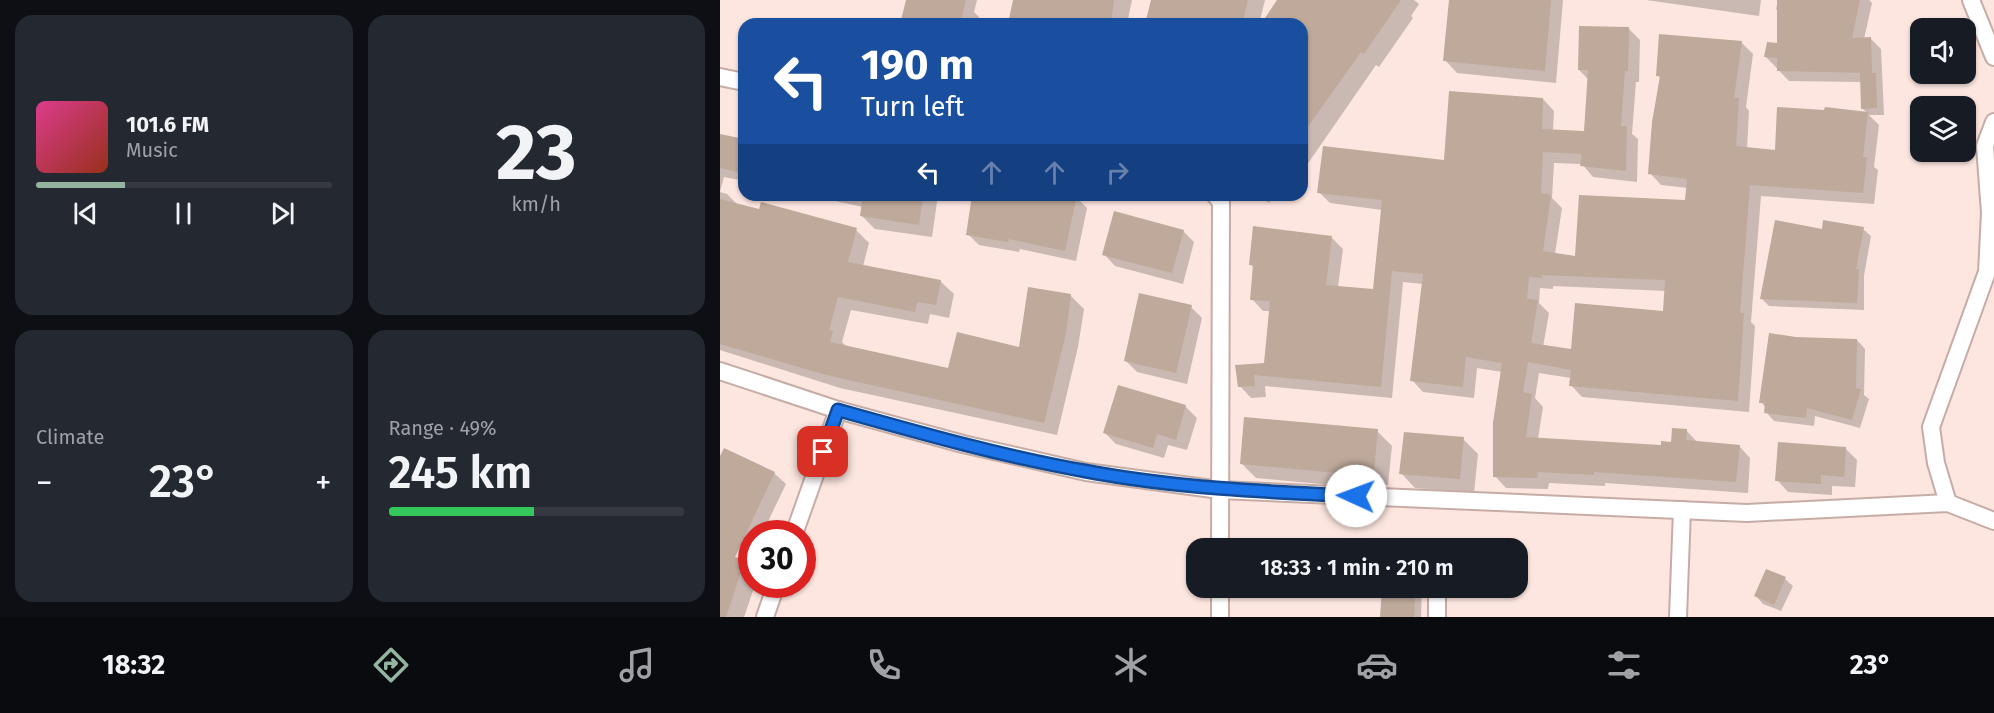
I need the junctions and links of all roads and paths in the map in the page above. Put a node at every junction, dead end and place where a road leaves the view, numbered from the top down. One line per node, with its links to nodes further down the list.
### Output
1 (1971, 0): 2 (street)
2 (1994, 57)
3 (720, 77): 4 (street)
4 (738, 81)
5 (1994, 122): 10 (street)
6 (1220, 201): 9 (street)
7 (720, 371): 8 (street)
8 (838, 410): 9 (street); 12 (street)
9 (1220, 490): 11 (street); 14 (street)
10 (1948, 503): 11 (street); 13 (street)
11 (1682, 510): 21 (street)
12 (799, 520)
13 (1994, 521)
14 (1220, 538)
15 (772, 598): 18 (street)
16 (1220, 598): 19 (street)
17 (1437, 598): 20 (street)
18 (765, 617)
19 (1220, 617)
20 (1437, 617)
21 (1678, 617)

